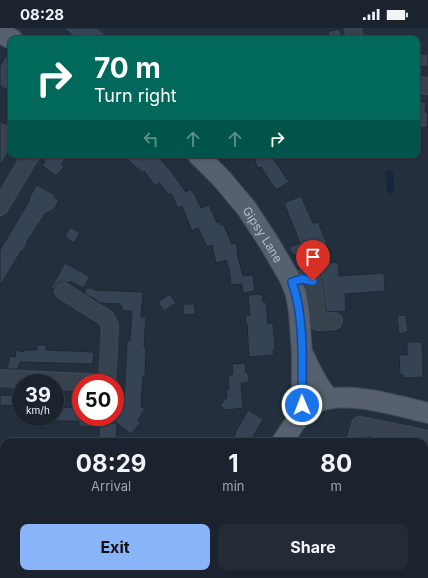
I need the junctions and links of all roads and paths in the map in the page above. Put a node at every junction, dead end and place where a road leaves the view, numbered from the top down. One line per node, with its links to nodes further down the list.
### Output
1 (29, 158): 3 (street)
2 (206, 158): 4 (main road, Gipsy Lane)
3 (0, 208)
4 (292, 282): 6 (street); 7 (main road, Gipsy Lane)
5 (62, 291): 8 (street)
6 (334, 321)
7 (302, 353): 11 (main road, Gipsy Lane); 13 (main road, Gipsy Lane)
8 (107, 374)
9 (0, 378): 10 (street)
10 (72, 381)
11 (329, 398): 12 (main road); 13 (main road)
12 (428, 413)
13 (302, 414): 14 (main road)
14 (285, 438)
15 (357, 438): 16 (street)
16 (423, 438)

